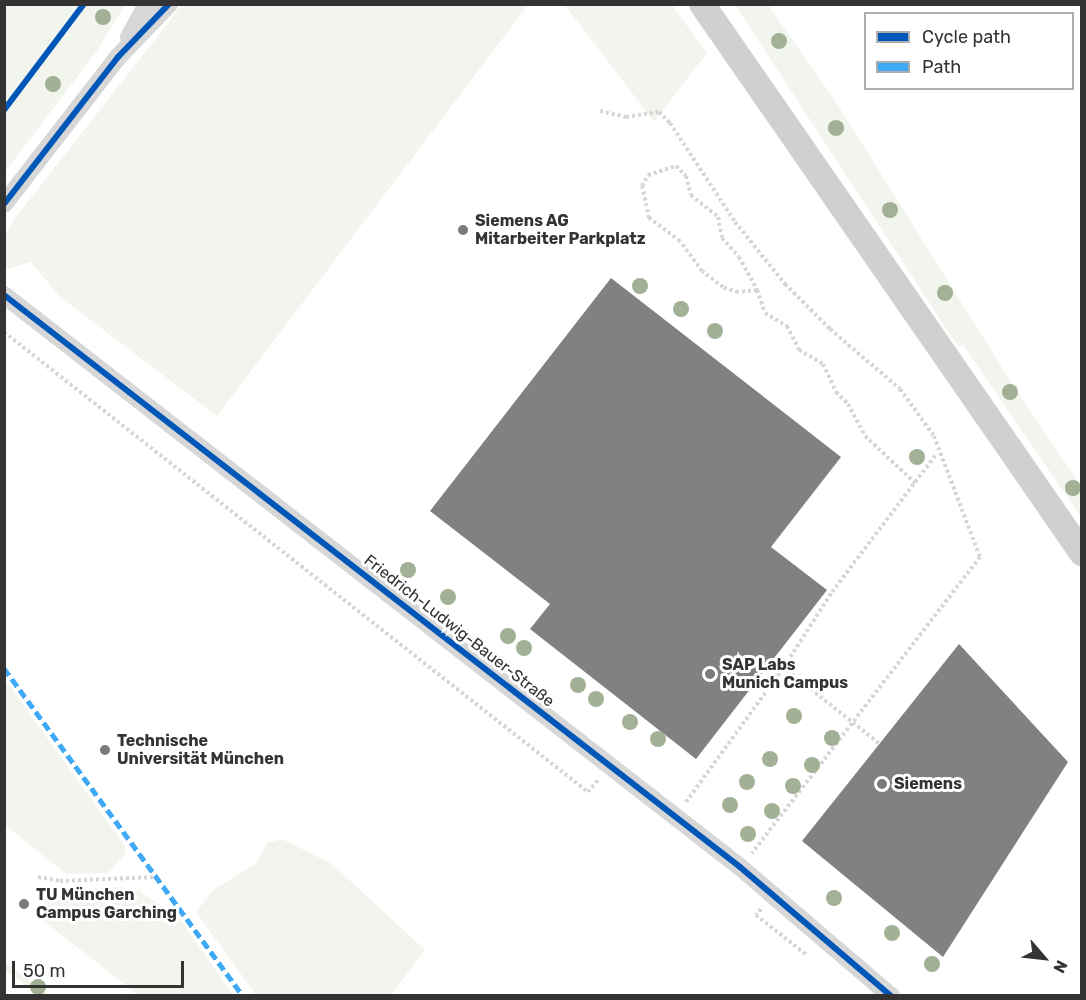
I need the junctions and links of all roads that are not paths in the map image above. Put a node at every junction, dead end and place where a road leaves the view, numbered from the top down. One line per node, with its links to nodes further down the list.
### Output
1 (147, 4): 4 (street)
2 (169, 4): 4 (street)
3 (702, 4): 7 (main road)
4 (118, 57): 5 (street)
5 (4, 204)
6 (4, 295): 8 (street, Friedrich-Ludwig-Bauer-Straße)
7 (1082, 553)
8 (891, 996)

